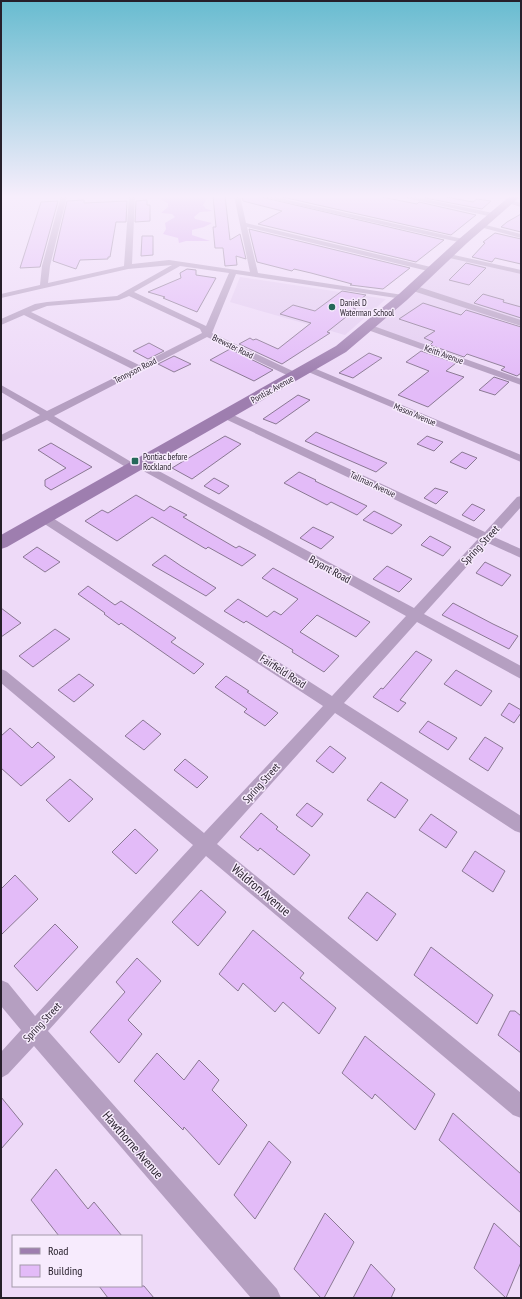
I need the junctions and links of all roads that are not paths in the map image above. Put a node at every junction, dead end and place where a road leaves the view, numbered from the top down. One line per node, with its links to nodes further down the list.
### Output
1 (48, 257): 13 (street)
2 (129, 257): 8 (street)
3 (250, 257): 12 (street)
4 (377, 257): 9 (street)
5 (446, 257): 9 (main road, Pontiac Avenue)
6 (455, 257): 11 (street)
7 (180, 263): 8 (street); 10 (street); 15 (street)
8 (128, 268): 13 (street)
9 (432, 270): 14 (main road, Pontiac Avenue)
10 (234, 271): 12 (street); 21 (street)
11 (521, 272)
12 (254, 274): 14 (street)
13 (44, 287): 16 (street)
14 (408, 292): 19 (street); 20 (main road, Pontiac Avenue)
15 (128, 293): 17 (street); 21 (street, Brewster Road)
16 (1, 296)
17 (25, 312): 18 (street); 22 (street)
18 (1, 322)
19 (521, 323)
20 (368, 327): 23 (main road, Pontiac Avenue); 25 (street, Keith Avenue)
21 (207, 334): 22 (street, Tennyson Road); 24 (street, Brewster Road)
22 (139, 369): 27 (street, Tennyson Road)
23 (309, 369): 24 (main road, Pontiac Avenue); 30 (street, Mason Avenue)
24 (296, 376): 28 (main road, Pontiac Avenue)
25 (521, 382)
26 (1, 388): 27 (street, Bryant Road)
27 (47, 415): 29 (street, Tennyson Road); 31 (street, Bryant Road)
28 (225, 415): 31 (main road, Pontiac Avenue); 34 (street, Tallman Avenue)
29 (1, 439)
30 (521, 459)
31 (136, 466): 33 (main road, Pontiac Avenue); 37 (street, Bryant Road)
32 (521, 500): 34 (street, Spring Street)
33 (44, 518): 35 (main road, Pontiac Avenue); 40 (street, Fairfield Road)
34 (487, 537): 36 (street, Tallman Avenue); 37 (street, Spring Street)
35 (1, 543)
36 (521, 554)
37 (415, 615): 38 (street, Bryant Road); 40 (street, Spring Street)
38 (521, 673)
39 (1, 675): 42 (street, Waldron Avenue)
40 (334, 704): 41 (street, Fairfield Road); 42 (street, Spring Street)
41 (521, 825)
42 (206, 844): 44 (street, Spring Street); 46 (street, Waldron Avenue)
43 (1, 990): 44 (street, Hawthorne Avenue)
44 (34, 1031): 45 (street, Spring Street); 47 (street, Hawthorne Avenue)
45 (1, 1067)
46 (521, 1107)
47 (268, 1298)

